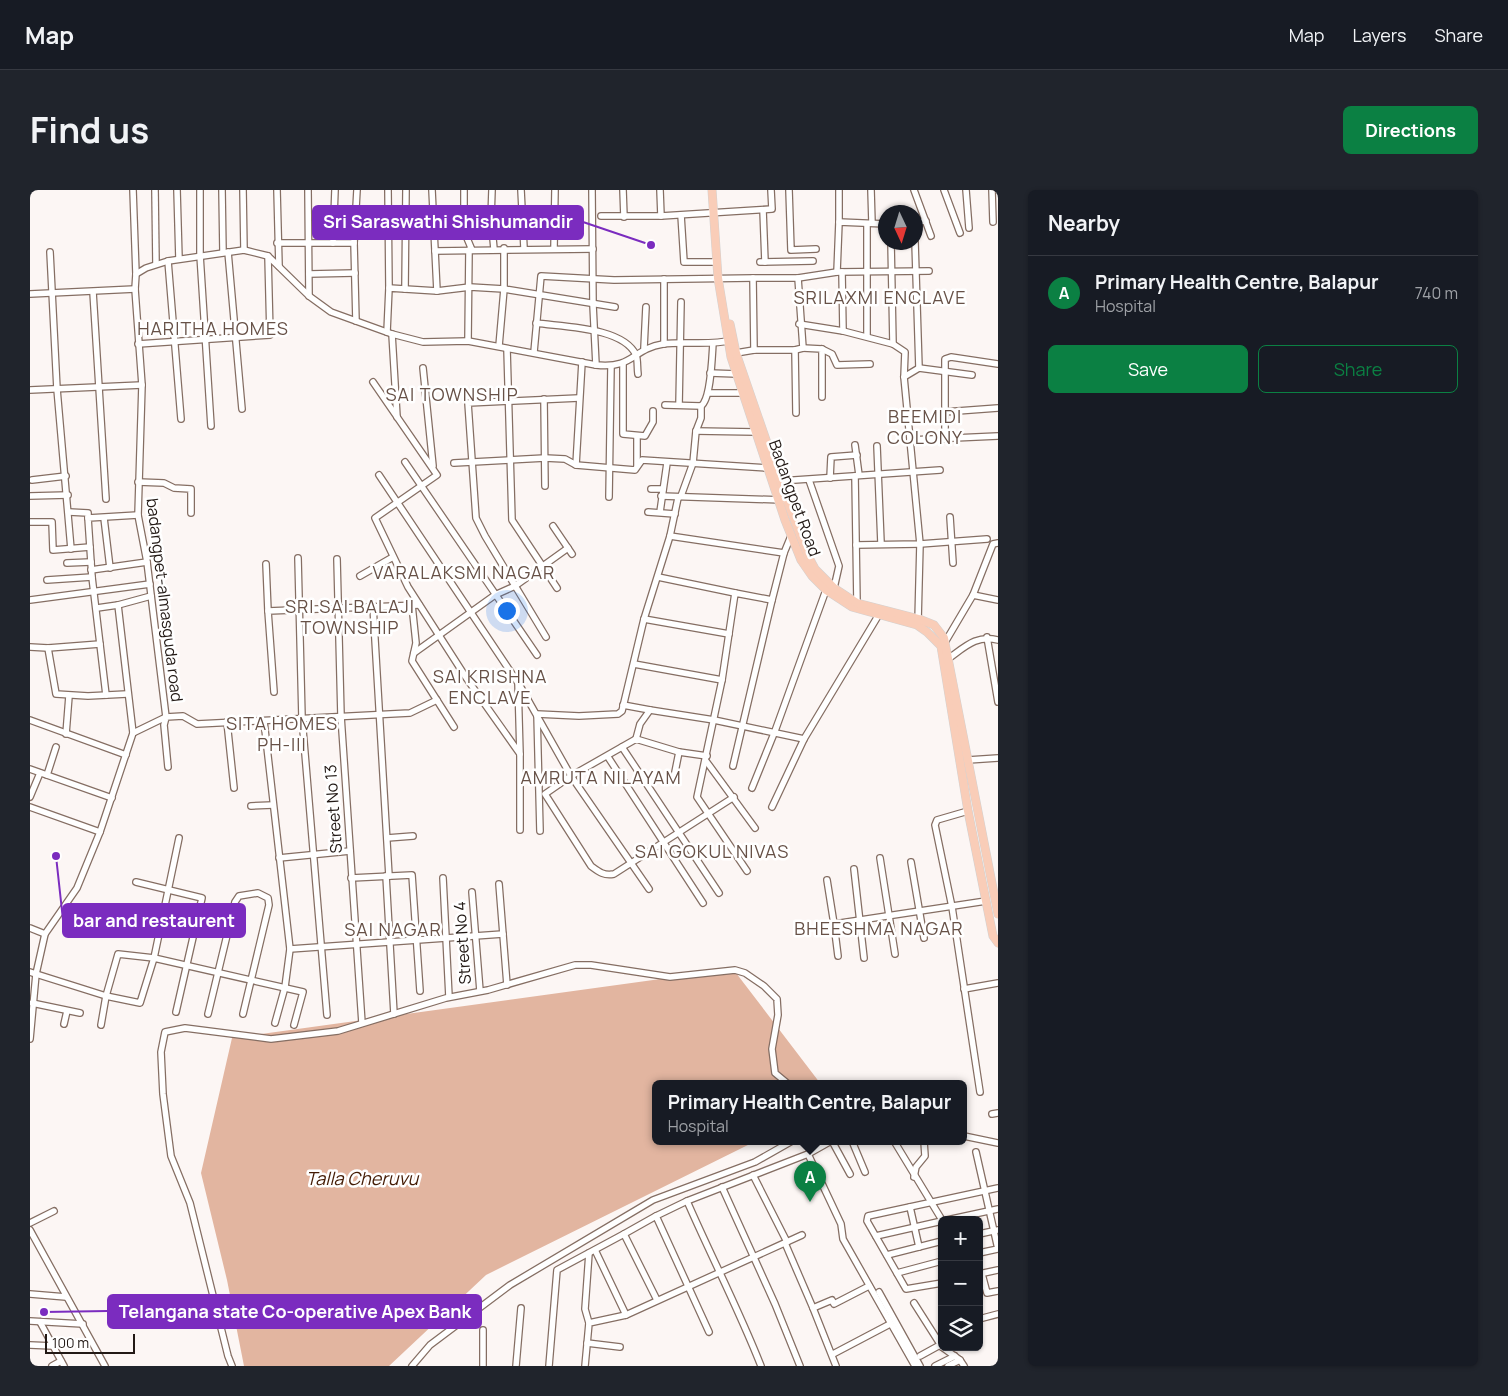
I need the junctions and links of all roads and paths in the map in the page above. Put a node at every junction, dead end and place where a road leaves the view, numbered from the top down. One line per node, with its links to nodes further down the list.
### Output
1 (133, 190): 76 (street, badangpet-almasguda road)
2 (155, 190): 68 (street)
3 (177, 190): 64 (street)
4 (200, 190): 62 (street)
5 (222, 190): 61 (street)
6 (243, 190): 55 (street)
7 (277, 190): 45 (street)
8 (308, 190): 46 (street)
9 (335, 190): 47 (street)
10 (357, 190): 48 (street)
11 (388, 190): 84 (street)
12 (406, 190): 86 (street)
13 (432, 190): 59 (street)
14 (464, 190): 56 (street)
15 (492, 190): 49 (street)
16 (521, 190): 51 (street)
17 (555, 190): 52 (street)
18 (592, 190): 53 (street)
19 (623, 190): 35 (street)
20 (660, 190): 34 (street)
21 (713, 190): 31 (main road, Badangpet Road)
22 (770, 190): 30 (street)
23 (788, 190): 54 (street)
24 (839, 190): 38 (street)
25 (872, 190): 40 (street)
26 (914, 190): 37 (street)
27 (944, 190): 43 (street)
28 (966, 190): 42 (street)
29 (992, 190): 39 (street)
30 (763, 210): 31 (street); 67 (street)
31 (715, 213): 32 (street); 66 (main road, Badangpet Road); 78 (main road, Badangpet Road)
32 (681, 214): 34 (street); 66 (street)
33 (601, 216): 35 (street)
34 (661, 216): 35 (street)
35 (624, 217)
36 (923, 221): 37 (street)
37 (926, 221): 44 (street)
38 (840, 222): 40 (street); 71 (street)
39 (993, 222)
40 (869, 224): 41 (street); 72 (street)
41 (878, 224)
42 (969, 228)
43 (960, 233)
44 (931, 236)
45 (277, 243): 46 (street); 69 (street)
46 (308, 243): 47 (street); 77 (street)
47 (333, 243): 48 (street)
48 (354, 243): 74 (street)
49 (494, 248): 50 (street); 56 (street)
50 (504, 248): 51 (street); 87 (street)
51 (524, 248): 52 (street)
52 (554, 248): 53 (street)
53 (593, 248): 81 (street)
54 (816, 249)
55 (244, 250): 61 (street); 63 (street)
56 (471, 250): 59 (street); 83 (street)
57 (891, 250): 75 (street)
58 (915, 250): 73 (street)
59 (435, 251): 88 (street)
60 (50, 252): 90 (street)
61 (226, 252): 62 (street); 105 (street)
62 (200, 255): 64 (street); 106 (street)
63 (268, 256): 69 (street); 105 (street)
64 (179, 259): 65 (street)
65 (168, 261): 68 (street); 109 (street)
66 (716, 262): 78 (main road, Badangpet Road)
67 (813, 262)
68 (156, 264): 76 (street)
69 (279, 266): 93 (street)
70 (929, 271): 73 (street)
71 (839, 272): 72 (street); 80 (street); 102 (street)
72 (867, 272): 75 (street); 104 (street)
73 (916, 272): 75 (street); 132 (street)
74 (356, 273): 77 (street); 98 (street)
75 (891, 273): 114 (street)
76 (136, 274): 85 (street, badangpet-almasguda road)
77 (309, 274): 93 (street)
78 (720, 278): 79 (street); 82 (street); 108 (main road, Badangpet Road)
79 (753, 278): 80 (street); 120 (street)
80 (798, 278): 100 (street)
81 (594, 279): 82 (street); 92 (street); 95 (street)
82 (664, 279): 112 (street)
83 (470, 287): 87 (street); 88 (street); 107 (street)
84 (389, 288): 86 (street); 103 (street)
85 (135, 289): 89 (street); 111 (street, badangpet-almasguda road)
86 (405, 289): 88 (street)
87 (504, 289): 92 (street); 115 (street)
88 (437, 290)
89 (92, 292): 90 (street); 141 (street)
90 (52, 293): 91 (street); 142 (street)
91 (30, 294)
92 (539, 295): 95 (street); 99 (street)
93 (310, 296): 98 (street)
94 (681, 302): 113 (street)
95 (593, 305): 96 (street); 101 (street)
96 (615, 307)
97 (646, 307): 116 (street)
98 (356, 320): 103 (street)
99 (536, 323): 101 (street); 122 (street)
100 (799, 324): 102 (street); 117 (street)
101 (595, 331): 124 (street); 129 (street)
102 (843, 331): 104 (street)
103 (389, 333): 107 (street); 158 (street)
104 (867, 336): 114 (street)
105 (236, 338): 106 (street); 154 (street)
106 (206, 340): 109 (street); 160 (street)
107 (468, 341): 115 (street)
108 (730, 341): 110 (street); 123 (main road, Badangpet Road); 136 (main road, Badangpet Road)
109 (173, 342): 111 (street); 159 (street)
110 (713, 343): 113 (street); 135 (street)
111 (138, 344): 140 (street, badangpet-almasguda road)
112 (664, 344): 113 (street); 116 (street)
113 (679, 344): 151 (street)
114 (893, 344): 138 (street)
115 (499, 346): 118 (street)
116 (644, 348): 124 (street)
117 (803, 348): 119 (street); 121 (street)
118 (507, 349): 122 (street); 149 (street)
119 (822, 349): 127 (street); 146 (street)
120 (754, 350): 121 (street); 123 (street)
121 (795, 350): 157 (street)
122 (534, 352): 125 (street)
123 (736, 353): 191 (main road, Badangpet Road)
124 (637, 356): 126 (street); 134 (street)
125 (582, 362): 129 (street); 147 (street)
126 (623, 364): 130 (street); 163 (street)
127 (870, 364)
128 (998, 364): 133 (street)
129 (596, 365): 130 (street)
130 (611, 366): 179 (street)
131 (423, 368): 180 (street)
132 (920, 368): 133 (street); 138 (street)
133 (943, 371): 137 (street); 156 (street)
134 (638, 374)
135 (710, 374): 136 (street); 144 (street)
136 (736, 374): 145 (main road, Badangpet Road)
137 (972, 375)
138 (904, 377): 166 (street)
139 (373, 382): 158 (street)
140 (142, 385): 141 (street); 192 (street, badangpet-almasguda road)
141 (98, 386): 142 (street); 202 (street)
142 (57, 389): 143 (street); 186 (street)
143 (30, 390)
144 (708, 393): 145 (street); 152 (street)
145 (743, 393): 162 (main road, Badangpet Road)
146 (822, 397)
147 (580, 398): 148 (street); 177 (street)
148 (544, 399): 149 (street); 170 (street)
149 (509, 400): 171 (street); 173 (street)
150 (665, 405): 151 (street)
151 (679, 405): 152 (street)
152 (700, 406): 161 (street)
153 (998, 408): 156 (street)
154 (242, 409)
155 (654, 411): 163 (street)
156 (944, 412): 165 (street)
157 (796, 413)
158 (398, 417): 180 (street)
159 (181, 419)
160 (211, 426)
161 (696, 431): 162 (street); 176 (street)
162 (756, 432): 181 (main road, Badangpet Road)
163 (638, 436): 178 (street)
164 (998, 436): 165 (street)
165 (945, 438): 166 (street)
166 (910, 440): 183 (street)
167 (855, 445): 169 (street)
168 (877, 446): 184 (street)
169 (857, 455): 187 (street); 188 (street)
170 (545, 458): 171 (street); 177 (street); 193 (street)
171 (512, 460): 173 (street); 237 (street)
172 (405, 462): 194 (street)
173 (474, 462): 174 (street); 244 (street)
174 (454, 463)
175 (667, 463): 176 (street); 178 (street); 196 (street)
176 (693, 463): 181 (street); 200 (street)
177 (576, 465): 179 (street)
178 (637, 465): 179 (street)
179 (608, 467): 201 (street)
180 (434, 468): 194 (street)
181 (767, 468): 203 (main road, Badangpet Road)
182 (940, 470): 183 (street)
183 (913, 471): 184 (street); 222 (street)
184 (879, 474): 187 (street); 220 (street)
185 (380, 475): 204 (street)
186 (66, 476): 189 (street); 197 (street)
187 (857, 476): 188 (street); 223 (street)
188 (830, 478): 190 (street)
189 (32, 480)
190 (810, 480): 191 (street); 246 (street)
191 (780, 481): 203 (main road, Badangpet Road)
192 (138, 482): 208 (street); 210 (street, badangpet-almasguda road)
193 (545, 486)
194 (420, 487): 204 (street); 249 (street)
195 (651, 489): 196 (street)
196 (662, 489): 199 (street)
197 (68, 495): 198 (street); 205 (street)
198 (30, 496)
199 (661, 496): 200 (street); 207 (street)
200 (681, 496): 203 (street); 209 (street)
201 (609, 497)
202 (106, 499)
203 (782, 500): 217 (main road, Badangpet Road); 246 (main road, Badangpet Road)
204 (399, 503): 229 (street); 263 (street)
205 (69, 512): 212 (street); 226 (street)
206 (648, 512): 207 (street)
207 (660, 512): 209 (street)
208 (191, 513)
209 (675, 514): 216 (street)
210 (138, 515): 213 (street); 233 (street, badangpet-almasguda road)
211 (950, 517): 219 (street)
212 (88, 518): 213 (street); 224 (street)
213 (104, 518): 238 (street)
214 (30, 522): 226 (street)
215 (553, 526): 225 (street)
216 (670, 536): 227 (street); 241 (street)
217 (791, 536): 227 (street); 246 (main road, Badangpet Road)
218 (987, 539): 219 (street)
219 (951, 542): 222 (street); 235 (street)
220 (881, 543): 222 (street); 223 (street)
221 (998, 543): 250 (street)
222 (920, 544): 266 (street)
223 (856, 545): 255 (street)
224 (90, 547): 226 (street); 232 (street)
225 (568, 548): 228 (street); 237 (street)
226 (71, 549)
227 (784, 553): 253 (street)
228 (572, 554)
229 (393, 557): 240 (street); 257 (street)
230 (298, 558): 261 (street)
231 (337, 559): 259 (street, Street No 13)
232 (91, 562): 234 (street); 239 (street)
233 (147, 562): 238 (street); 243 (street, badangpet-almasguda road)
234 (67, 563)
235 (953, 563)
236 (266, 564): 262 (street)
237 (543, 566): 244 (street); 245 (street)
238 (110, 568): 239 (street)
239 (92, 573): 242 (street); 247 (street)
240 (360, 576)
241 (658, 577): 248 (street); 265 (street)
242 (47, 580)
243 (150, 584): 247 (street); 251 (street, badangpet-almasguda road)
244 (515, 586): 249 (street); 269 (street)
245 (556, 588)
246 (830, 589): 255 (main road, Badangpet Road); 264 (main road, Badangpet Road); 301 (street)
247 (94, 591): 252 (street); 260 (street)
248 (735, 593): 253 (street); 268 (street)
249 (494, 595): 263 (street); 277 (street)
250 (973, 595): 254 (street); 273 (street)
251 (151, 596): 256 (street); 293 (street, badangpet-almasguda road)
252 (30, 600)
253 (772, 600): 299 (street)
254 (998, 600)
255 (857, 602): 266 (main road, Badangpet Road)
256 (118, 605): 260 (street); 283 (street)
257 (416, 605): 258 (street); 267 (street); 276 (street)
258 (373, 606): 259 (street); 290 (street)
259 (337, 607): 261 (street); 292 (street, Street No 13)
260 (97, 608): 272 (street)
261 (300, 609): 262 (street); 294 (street)
262 (268, 611): 282 (street)
263 (470, 613): 267 (street); 281 (street)
264 (878, 616): 266 (main road, Badangpet Road); 305 (street)
265 (644, 619): 268 (street); 279 (street)
266 (918, 622): 273 (main road, Badangpet Road)
267 (438, 634): 276 (street); 309 (street)
268 (729, 634): 280 (street)
269 (546, 637)
270 (986, 637): 271 (street); 278 (street); 287 (street)
271 (998, 640)
272 (100, 644): 275 (street); 284 (street)
273 (944, 644): 278 (main road, Badangpet Road)
274 (30, 647): 275 (street)
275 (48, 648): 285 (street)
276 (414, 652): 286 (street)
277 (537, 655)
278 (947, 660): 314 (main road, Badangpet Road); 323 (main road, Badangpet Road)
279 (634, 664): 280 (street); 288 (street)
280 (722, 680): 296 (street)
281 (518, 683): 291 (street); 309 (street)
282 (274, 692)
283 (127, 694): 284 (street); 303 (street)
284 (106, 695): 285 (street)
285 (69, 696): 302 (street)
286 (437, 700): 290 (street); 300 (street)
287 (998, 702)
288 (623, 705): 289 (street); 291 (street)
289 (650, 710): 296 (street); 304 (street)
290 (379, 713): 292 (street); 343 (street)
291 (537, 714): 320 (street); 338 (street)
292 (341, 716): 294 (street); 345 (street, Street No 13)
293 (166, 717): 298 (street); 303 (street, badangpet-almasguda road); 316 (street)
294 (302, 718): 297 (street); 346 (street)
295 (30, 720): 302 (street)
296 (714, 720): 299 (street); 313 (street)
297 (264, 721): 298 (street); 329 (street)
298 (227, 722): 324 (street)
299 (744, 726): 301 (street); 315 (street)
300 (454, 727)
301 (775, 731): 305 (street); 325 (street)
302 (66, 734): 310 (street)
303 (133, 734): 310 (street)
304 (636, 739): 307 (street); 308 (street)
305 (804, 739): 331 (street)
306 (56, 747): 319 (street)
307 (622, 748): 311 (street); 340 (street)
308 (679, 752): 313 (street); 321 (street)
309 (520, 754): 337 (street)
310 (126, 755): 328 (street)
311 (608, 756): 320 (street); 344 (street)
312 (998, 758): 314 (street)
313 (706, 759): 327 (street); 335 (street)
314 (968, 760): 322 (main road, Badangpet Road)
315 (733, 766)
316 (168, 767)
317 (30, 769): 318 (street)
318 (40, 773): 319 (street); 326 (street)
319 (47, 775): 328 (street)
320 (571, 776): 350 (street); 350 (street)
321 (674, 777)
322 (973, 785): 323 (main road); 357 (main road, Badangpet Road)
323 (964, 787): 333 (main road, Badangpet Road)
324 (234, 788)
325 (752, 788)
326 (30, 797)
327 (734, 797): 335 (street); 336 (street)
328 (112, 798): 339 (street)
329 (273, 805): 330 (street); 347 (street)
330 (252, 806)
331 (772, 807)
332 (33, 808): 334 (street); 339 (street)
333 (968, 810): 364 (main road, Badangpet Road); 366 (street)
334 (30, 814)
335 (709, 814): 340 (street); 352 (street)
336 (755, 828)
337 (520, 830)
338 (540, 831)
339 (100, 832): 375 (street)
340 (679, 834): 344 (street); 363 (street)
341 (413, 836): 343 (street)
342 (179, 838): 360 (street)
343 (387, 838): 353 (street)
344 (664, 844): 350 (street); 365 (street)
345 (350, 852): 346 (street); 354 (street, Street No 13)
346 (313, 855): 347 (street); 384 (street)
347 (279, 858): 385 (street)
348 (880, 858): 370 (street)
349 (911, 862): 367 (street)
350 (631, 863): 361 (street)
351 (854, 869): 371 (street)
352 (747, 871)
353 (388, 876): 354 (street); 380 (street); 381 (street)
354 (351, 878): 383 (street, Street No 13)
355 (443, 878): 378 (street)
356 (827, 880): 372 (street)
357 (995, 880): 368 (main road, Badangpet Road)
358 (136, 882): 360 (street)
359 (499, 884): 376 (street)
360 (167, 889): 373 (street); 390 (street)
361 (649, 889)
362 (472, 892): 377 (street, Street No 4)
363 (719, 893)
364 (986, 901): 366 (street); 382 (main road, Badangpet Road)
365 (704, 903)
366 (952, 907): 367 (street); 397 (street)
367 (921, 913): 370 (street); 379 (street)
368 (998, 914)
369 (123, 916): 373 (street)
370 (889, 918): 371 (street); 386 (street)
371 (860, 921): 372 (street); 389 (street)
372 (834, 924): 387 (street)
373 (159, 927): 388 (street)
374 (30, 928): 375 (street)
375 (45, 934): 392 (street)
376 (503, 934): 377 (street); 395 (street)
377 (475, 936): 378 (street); 399 (street, Street No 4)
378 (446, 938): 380 (street); 401 (street)
379 (924, 938)
380 (416, 940): 381 (street); 398 (street)
381 (390, 942): 383 (street); 409 (street)
382 (998, 943)
383 (356, 944): 384 (street); 412 (street, Street No 13)
384 (321, 947): 385 (street); 408 (street)
385 (290, 949): 396 (street)
386 (896, 954)
387 (838, 956)
388 (154, 958): 390 (street); 400 (street); 400 (street)
389 (864, 958)
390 (186, 965): 391 (street); 404 (street)
391 (218, 972): 393 (street); 393 (street); 406 (street)
392 (33, 973): 400 (street); 402 (street)
393 (252, 980): 396 (street); 407 (street)
394 (998, 983): 397 (street)
395 (507, 984): 399 (street); 417 (street)
396 (285, 987): 411 (street); 414 (street)
397 (964, 989): 418 (street)
398 (420, 991)
399 (480, 991): 401 (street)
400 (106, 996): 413 (street)
401 (449, 997): 409 (street)
402 (32, 1003): 403 (street); 415 (street)
403 (67, 1011): 405 (street); 410 (street)
404 (176, 1012)
405 (80, 1013)
406 (208, 1014)
407 (243, 1014)
408 (327, 1014)
409 (394, 1014): 412 (street)
410 (64, 1024)
411 (275, 1024)
412 (362, 1024): 501 (street)
413 (101, 1025)
414 (294, 1025)
415 (31, 1027): 416 (street)
416 (30, 1039)
417 (782, 1080)
418 (980, 1092)
419 (967, 1137): 420 (street)
420 (998, 1142)
421 (785, 1145): 502 (street)
422 (825, 1145): 428 (street)
423 (834, 1145): 430 (street)
424 (854, 1145): 429 (street)
425 (896, 1145): 432 (street)
426 (924, 1145): 432 (street)
427 (976, 1152): 435 (street)
428 (808, 1154): 431 (street); 469 (street)
429 (865, 1172)
430 (850, 1174)
431 (753, 1175): 433 (street); 454 (street)
432 (914, 1177): 437 (street)
433 (722, 1187): 436 (street); 460 (street)
434 (998, 1188): 435 (street)
435 (985, 1191): 437 (street); 441 (street)
436 (686, 1201): 442 (street); 463 (street)
437 (930, 1203): 438 (street); 443 (street)
438 (910, 1208): 447 (street); 453 (street)
439 (998, 1209): 441 (street)
440 (54, 1211): 446 (street)
441 (989, 1211): 444 (street); 449 (street)
442 (656, 1216): 451 (street); 468 (street)
443 (939, 1216)
444 (966, 1216)
445 (938, 1221): 447 (street)
446 (30, 1223)
447 (914, 1227): 453 (street); 456 (street)
448 (30, 1230): 473 (street)
449 (996, 1230): 450 (street); 458 (street)
450 (983, 1233)
451 (624, 1234): 457 (street); 474 (street)
452 (802, 1235): 454 (street)
453 (876, 1236): 459 (street)
454 (786, 1242): 460 (street); 477 (street)
455 (938, 1242): 456 (street)
456 (918, 1246): 459 (street)
457 (592, 1252): 479 (street); 483 (street); 505 (street)
458 (983, 1252)
459 (887, 1255): 464 (street)
460 (754, 1257): 463 (street); 508 (street)
461 (938, 1263): 464 (street)
462 (998, 1270): 465 (street)
463 (718, 1273): 468 (street); 507 (street)
464 (897, 1273): 467 (street)
465 (983, 1274)
466 (983, 1281): 470 (street)
467 (938, 1284)
468 (689, 1286): 474 (street); 487 (street)
469 (869, 1286): 477 (street); 485 (street)
470 (998, 1291)
471 (879, 1292): 511 (street)
472 (30, 1294): 473 (street)
473 (66, 1297): 484 (street)
474 (657, 1300): 479 (street)
475 (914, 1303): 488 (street)
476 (521, 1308): 504 (street)
477 (813, 1308): 495 (street)
478 (998, 1314): 480 (street)
479 (626, 1315): 483 (street)
480 (983, 1318)
481 (30, 1321): 482 (street)
482 (40, 1322): 484 (street); 491 (street)
483 (589, 1323): 489 (street)
484 (84, 1324): 500 (street)
485 (890, 1324): 495 (street); 510 (street)
486 (483, 1330): 503 (street)
487 (709, 1332)
488 (938, 1341)
489 (587, 1343): 492 (street); 506 (street)
490 (30, 1345): 491 (street)
491 (53, 1346): 498 (street)
492 (620, 1347)
493 (938, 1347): 496 (street)
494 (948, 1351): 497 (street)
495 (833, 1354): 509 (street)
496 (920, 1356)
497 (957, 1358): 512 (street); 513 (street); 514 (street)
498 (62, 1364): 499 (street)
499 (52, 1366)
500 (105, 1366)
501 (232, 1366)
502 (412, 1366)
503 (483, 1366)
504 (516, 1366)
505 (549, 1366)
506 (585, 1366)
507 (761, 1366)
508 (800, 1366)
509 (836, 1366)
510 (915, 1366)
511 (920, 1366)
512 (935, 1366)
513 (948, 1366)
514 (964, 1366)

